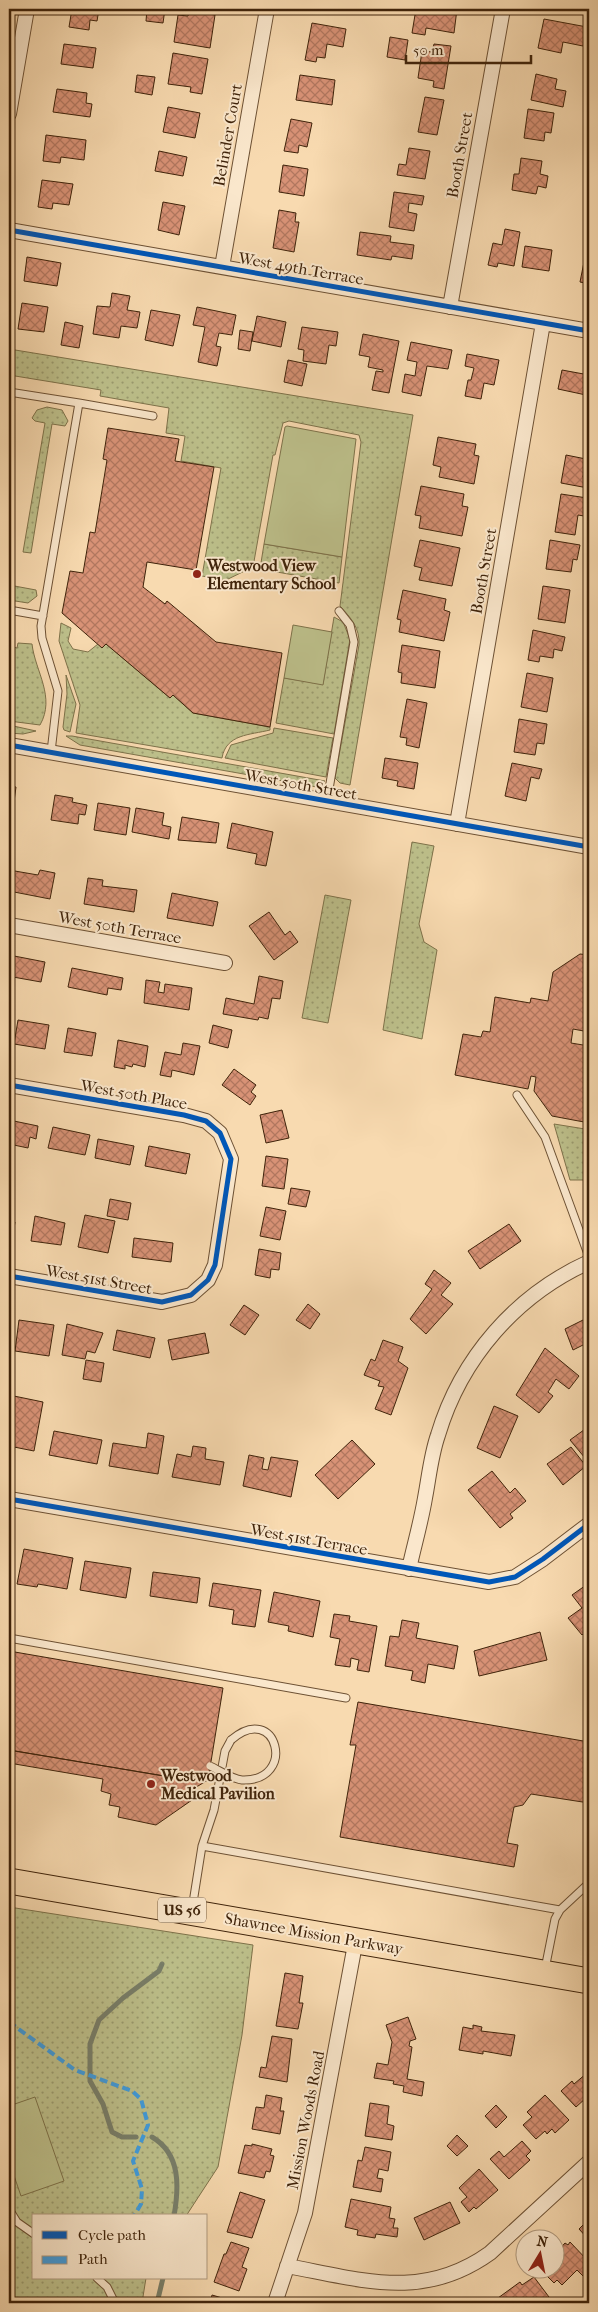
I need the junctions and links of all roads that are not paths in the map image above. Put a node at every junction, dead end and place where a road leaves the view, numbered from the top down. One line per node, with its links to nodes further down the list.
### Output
1 (27, 9): 4 (street)
2 (267, 9): 6 (street, Belinder Court)
3 (503, 9): 7 (street, Booth Street)
4 (9, 114)
5 (9, 230): 6 (street, West 49th Terrace)
6 (222, 267): 7 (street, West 49th Terrace)
7 (450, 307): 8 (street, West 49th Terrace)
8 (543, 323): 9 (street, West 49th Terrace); 19 (street, Booth Street)
9 (589, 331)
10 (9, 392): 11 (lane)
11 (79, 403): 12 (lane); 15 (lane)
12 (153, 416)
13 (9, 610): 15 (lane)
14 (338, 611): 18 (lane)
15 (43, 616): 17 (lane)
16 (9, 745): 17 (street, West 50th Street)
17 (51, 752): 18 (street, West 50th Street)
18 (327, 801): 19 (street, West 50th Street)
19 (457, 824): 20 (street, West 50th Street)
20 (589, 847)
21 (9, 925): 22 (street, West 50th Terrace)
22 (225, 963)
23 (9, 1084): 25 (street, West 50th Place)
24 (516, 1095): 26 (lane)
25 (222, 1222): 28 (street, West 51st Street)
26 (589, 1257)
27 (589, 1262): 31 (street)
28 (9, 1276)
29 (9, 1499): 31 (street, West 51st Terrace)
30 (589, 1524): 31 (street, West 51st Terrace)
31 (409, 1569)
32 (9, 1638): 33 (lane)
33 (346, 1698)
34 (210, 1766): 35 (lane, bridge)
35 (202, 1846): 38 (lane); 39 (lane)
36 (9, 1881): 39 (highway, Shawnee Mission Parkway / US 56)
37 (589, 1883): 38 (lane)
38 (560, 1910): 41 (lane)
39 (191, 1912): 40 (highway, Shawnee Mission Parkway / US 56)
40 (356, 1940): 41 (highway, Shawnee Mission Parkway / US 56); 46 (street, Mission Woods Road)
41 (545, 1973): 42 (highway, Shawnee Mission Parkway / US 56)
42 (589, 1981)
43 (589, 2162): 46 (street)
44 (9, 2209): 45 (lane)
45 (32, 2232)
46 (288, 2266): 49 (street, Mission Woods Road)
47 (99, 2280): 48 (lane)
48 (115, 2303)
49 (275, 2303)

